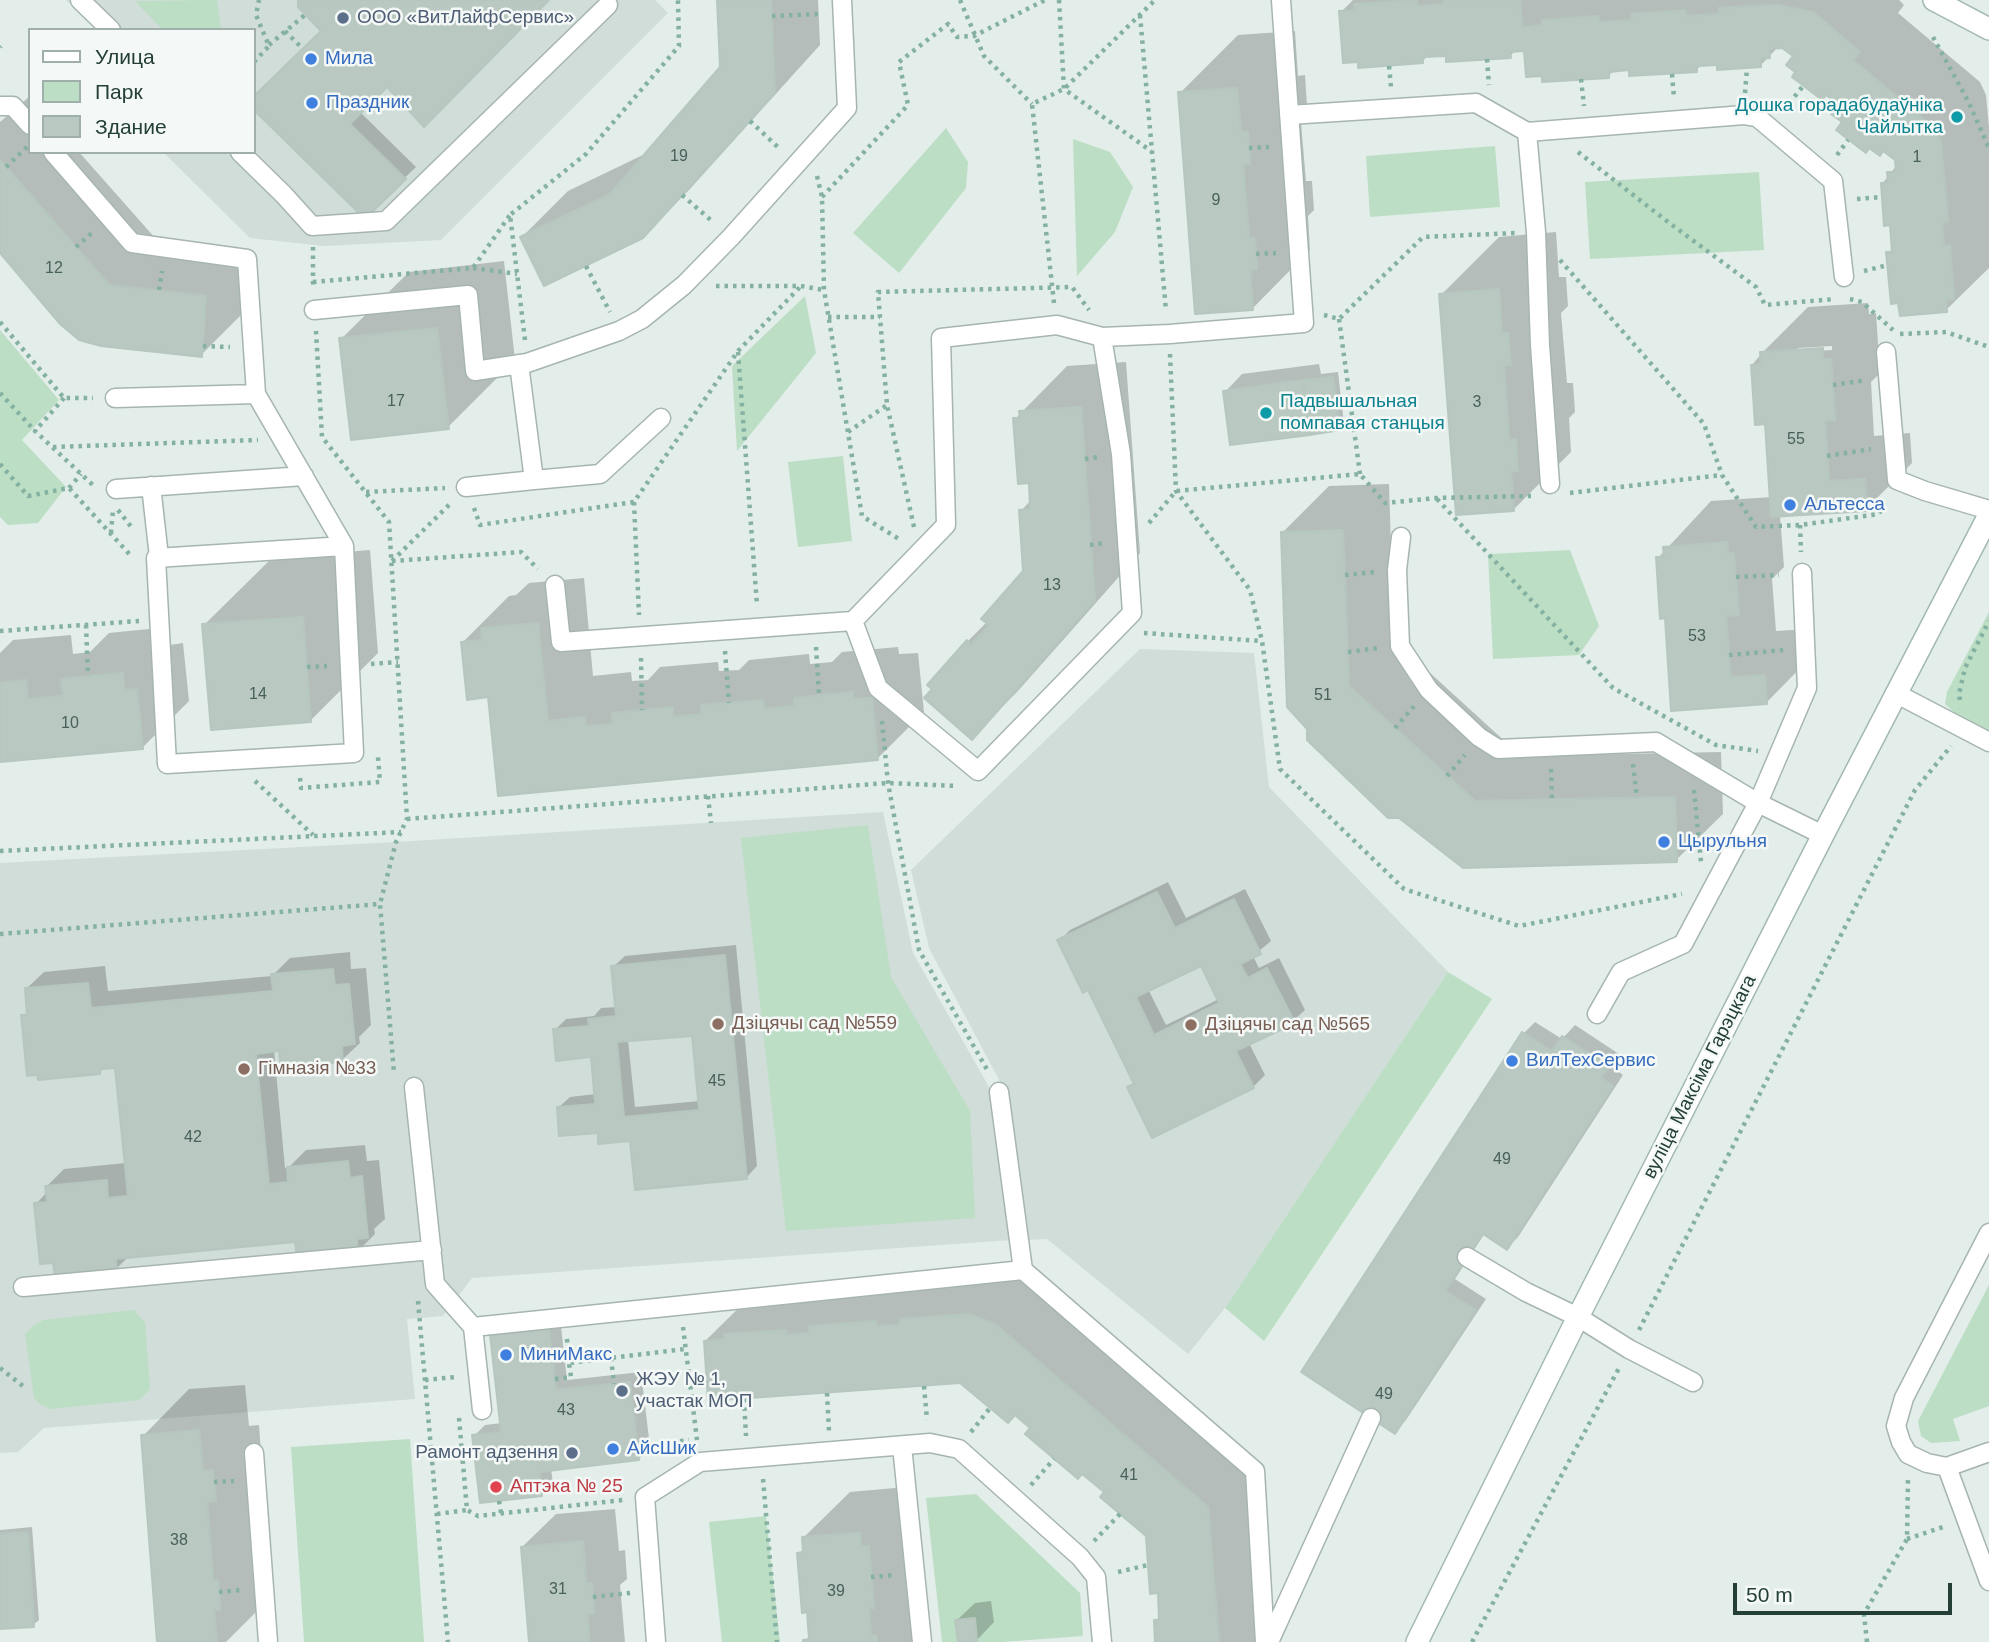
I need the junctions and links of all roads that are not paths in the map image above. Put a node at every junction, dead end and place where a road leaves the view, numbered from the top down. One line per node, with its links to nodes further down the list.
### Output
1 (80, 0): 6 (lane)
2 (1281, 0): 9 (lane)
3 (1934, 0): 7 (main road)
4 (608, 5): 13 (lane)
5 (842, 6): 18 (lane)
6 (109, 28)
7 (1989, 29)
8 (0, 106): 10 (lane)
9 (1289, 115): 11 (lane); 16 (lane)
10 (28, 123)
11 (1527, 132): 14 (lane); 26 (lane)
12 (55, 154): 19 (lane)
13 (242, 154)
14 (1844, 276)
15 (314, 310): 18 (lane)
16 (1102, 337): 34 (lane); 34 (lane)
17 (1886, 352): 28 (lane)
18 (523, 364): 23 (lane)
19 (256, 394): 20 (lane); 22 (lane)
20 (115, 398)
21 (661, 418): 23 (lane)
22 (304, 476): 24 (lane); 30 (lane)
23 (534, 481): 25 (lane)
24 (151, 486): 27 (lane); 31 (lane)
25 (466, 487)
26 (1552, 490)
27 (115, 497)
28 (1989, 513): 35 (main road, вуліца Максіма Гарэцкага)
29 (1401, 537): 37 (lane)
30 (344, 546): 31 (lane); 31 (lane)
31 (159, 557)
32 (1802, 573): 37 (lane)
33 (555, 584): 34 (lane)
34 (853, 621)
35 (1895, 693): 36 (lane); 38 (main road, вуліца Максіма Гарэцкага)
36 (1989, 742)
37 (1758, 803): 38 (lane); 39 (lane)
38 (1823, 835): 47 (main road, вуліца Максіма Гарэцкага)
39 (1597, 1014)
40 (414, 1087): 43 (lane)
41 (999, 1092): 45 (lane)
42 (1989, 1233): 55 (lane)
43 (432, 1250): 46 (lane); 48 (lane)
44 (1467, 1257): 47 (lane)
45 (1023, 1270): 48 (lane); 61 (lane)
46 (23, 1287)
47 (1578, 1317): 49 (lane); 62 (main road, вуліца Максіма Гарэцкага)
48 (473, 1327): 50 (lane)
49 (1692, 1382)
50 (482, 1410)
51 (1371, 1418): 61 (lane)
52 (902, 1446): 58 (lane); 59 (lane); 60 (lane)
53 (1989, 1452): 55 (lane)
54 (254, 1453): 57 (lane)
55 (1947, 1467): 56 (lane)
56 (1989, 1581)
57 (268, 1642)
58 (656, 1642)
59 (922, 1642)
60 (1102, 1642)
61 (1267, 1642)
62 (1417, 1642)

